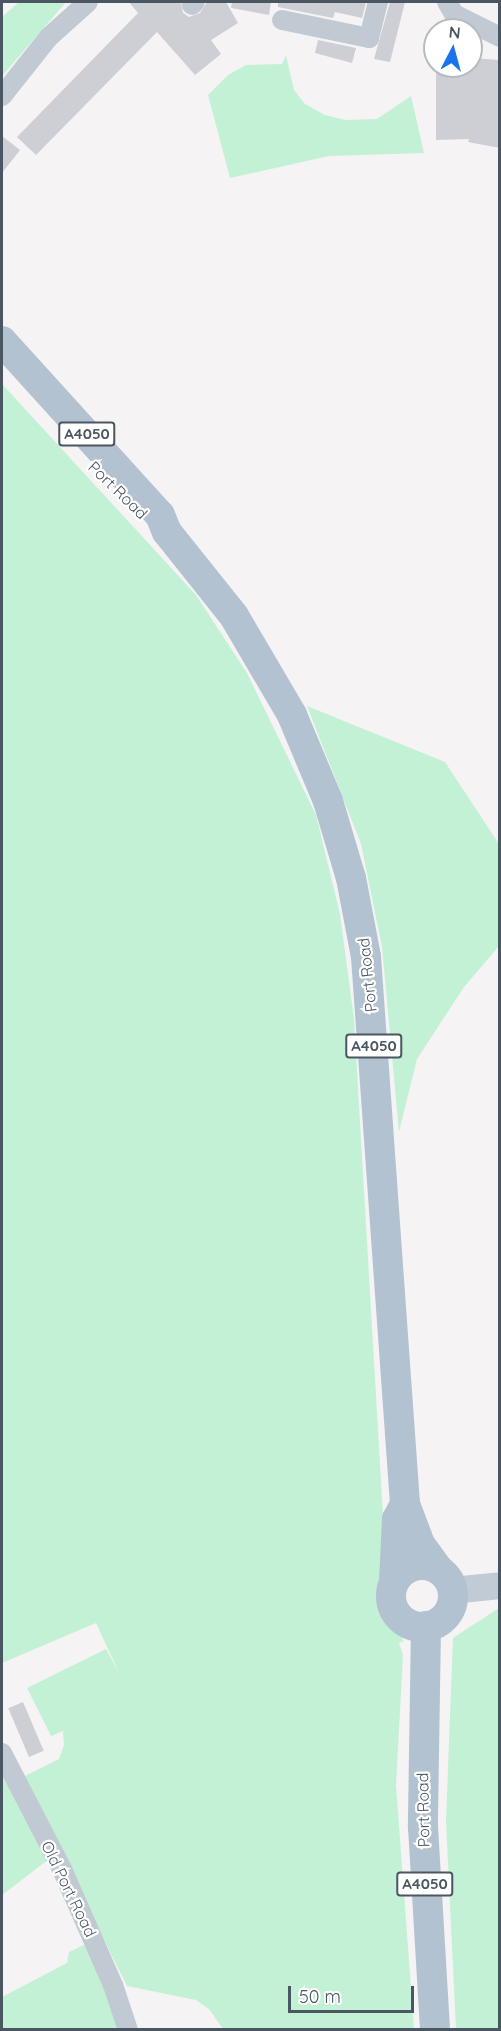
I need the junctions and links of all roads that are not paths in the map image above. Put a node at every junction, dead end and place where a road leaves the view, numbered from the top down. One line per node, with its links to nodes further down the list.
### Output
1 (88, 2): 6 (street)
2 (378, 2): 4 (street)
3 (447, 2): 5 (street)
4 (282, 20)
5 (500, 37)
6 (2, 96)
7 (2, 341): 9 (main road, Port Road / A4050)
8 (2, 364): 9 (main road, Port Road / A4050)
9 (167, 532): 10 (main road, Port Road / A4050)
10 (405, 1504): 11 (main road, Port Road / A4050); 12 (main road, Port Road / A4050)
11 (445, 1580): 12 (main road); 13 (street); 14 (main road)
12 (394, 1582): 14 (main road, A4050)
13 (500, 1585)
14 (426, 1626): 17 (main road, Port Road / A4050)
15 (2, 1753): 16 (street, Old Port Road)
16 (128, 2030)
17 (435, 2030)

